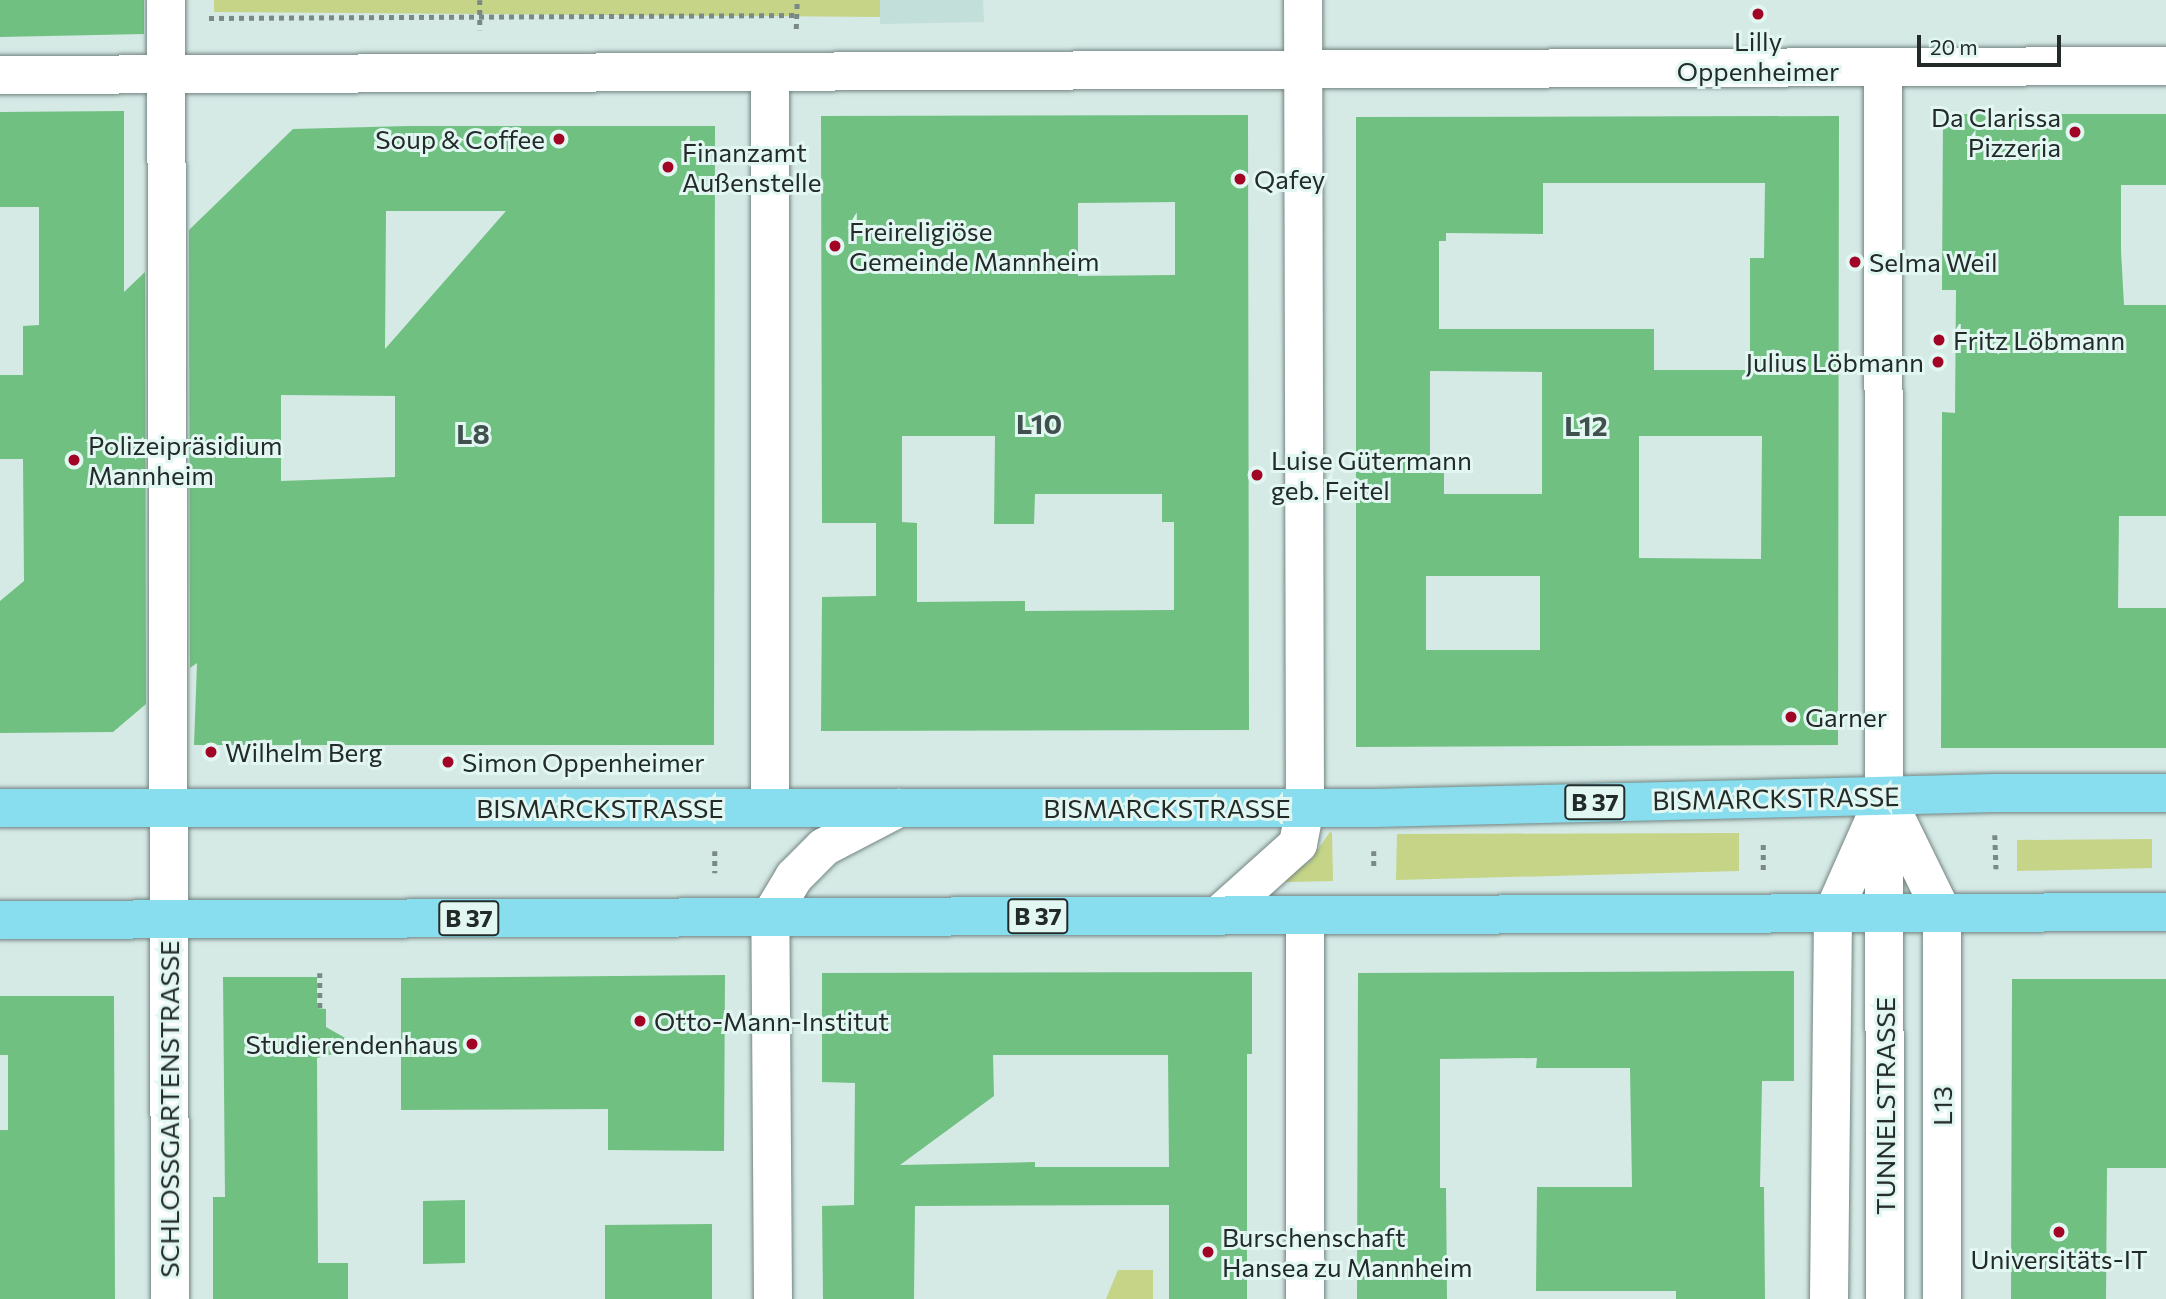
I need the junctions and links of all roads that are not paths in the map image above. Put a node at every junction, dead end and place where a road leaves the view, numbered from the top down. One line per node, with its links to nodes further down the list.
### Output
1 (1303, 0): 5 (street)
2 (166, 9): 7 (street)
3 (2166, 66): 4 (street)
4 (1883, 67): 5 (street); 10 (street, TUNNELSTRASSE)
5 (1303, 69): 6 (street); 15 (street)
6 (770, 72): 7 (street); 13 (street)
7 (166, 74): 8 (street); 12 (street)
8 (0, 75)
9 (2166, 793): 10 (main road, BISMARCKSTRASSE / B 37)
10 (1885, 796): 15 (main road, BISMARCKSTRASSE / B 37); 16 (street, TUNNELSTRASSE); 17 (street); 19 (street)
11 (0, 808): 12 (main road, BISMARCKSTRASSE / B 37)
12 (167, 808): 13 (main road, BISMARCKSTRASSE / B 37); 23 (street)
13 (770, 808): 14 (main road, BISMARCKSTRASSE / B 37)
14 (900, 808): 15 (main road, BISMARCKSTRASSE / B 37); 22 (street)
15 (1305, 808): 20 (street)
16 (1885, 912): 17 (main road, B 37); 19 (main road, B 37); 29 (street, TUNNELSTRASSE)
17 (1942, 912): 18 (main road, B 37); 30 (street, L13)
18 (2166, 912)
19 (1833, 913): 21 (main road, B 37); 28 (street)
20 (1219, 915): 21 (main road, B 37); 22 (main road, B 37)
21 (1305, 915): 27 (street)
22 (770, 917): 23 (main road, B 37); 26 (street)
23 (167, 919): 24 (main road, B 37); 25 (street, SCHLOSSGARTENSTRASSE)
24 (0, 920)
25 (170, 1299)
26 (773, 1299)
27 (1306, 1299)
28 (1829, 1299)
29 (1885, 1299)
30 (1942, 1299)

